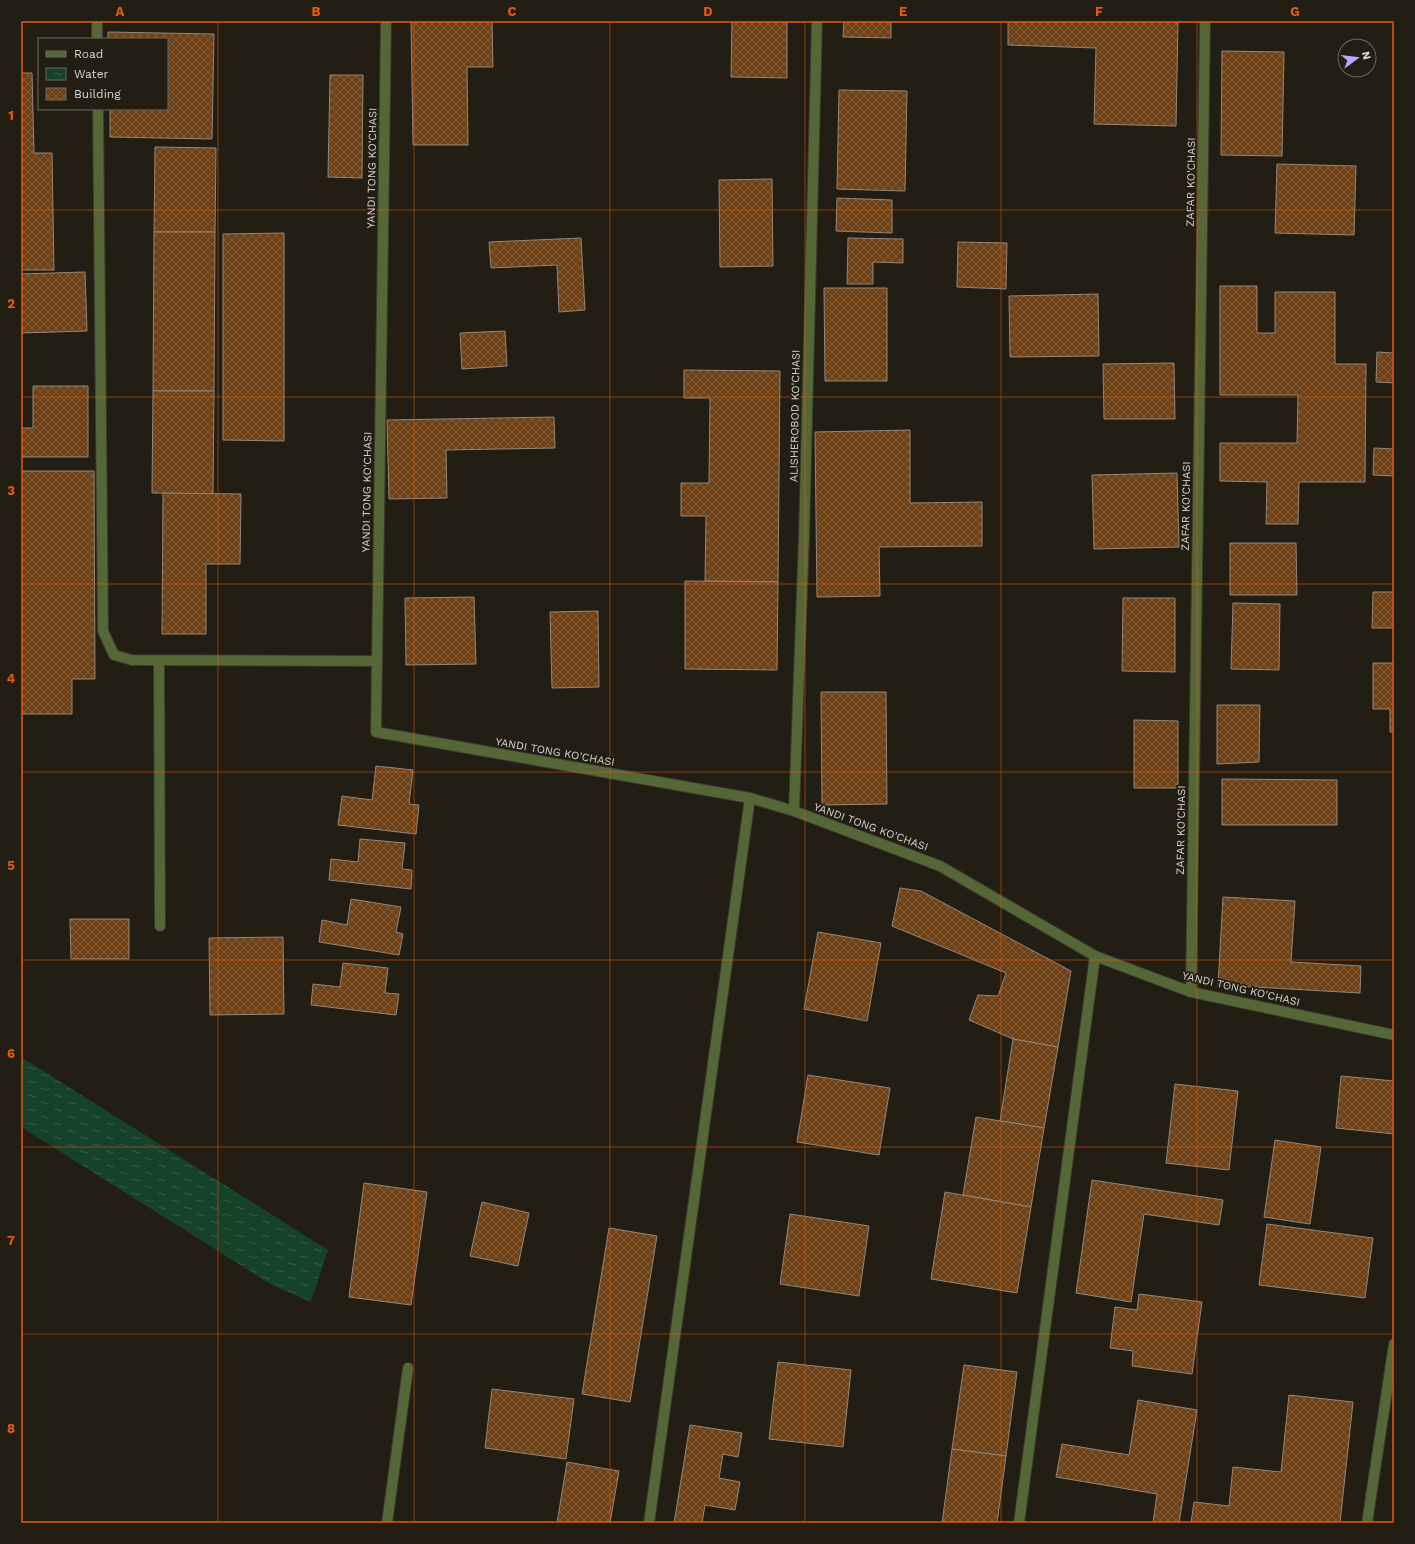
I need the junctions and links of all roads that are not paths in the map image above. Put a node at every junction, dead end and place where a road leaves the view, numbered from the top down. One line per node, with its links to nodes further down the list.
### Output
1 (97, 21): 5 (street)
2 (386, 21): 8 (street, YANDI TONG KO'CHASI)
3 (817, 21): 10 (street, ALISHEROBOD KO'CHASI)
4 (1205, 21): 13 (street, ZAFAR KO'CHASI)
5 (97, 38)
6 (98, 110): 7 (street)
7 (159, 661): 8 (street); 11 (street)
8 (377, 661): 9 (street, YANDI TONG KO'CHASI)
9 (750, 798): 10 (street, YANDI TONG KO'CHASI); 18 (street)
10 (794, 811): 12 (street, YANDI TONG KO'CHASI)
11 (160, 926)
12 (1095, 956): 13 (street, YANDI TONG KO'CHASI); 19 (street)
13 (1191, 992): 14 (street, YANDI TONG KO'CHASI)
14 (1394, 1035)
15 (1394, 1344): 20 (street)
16 (408, 1368): 17 (street)
17 (387, 1523)
18 (649, 1523)
19 (1019, 1523)
20 (1367, 1523)

